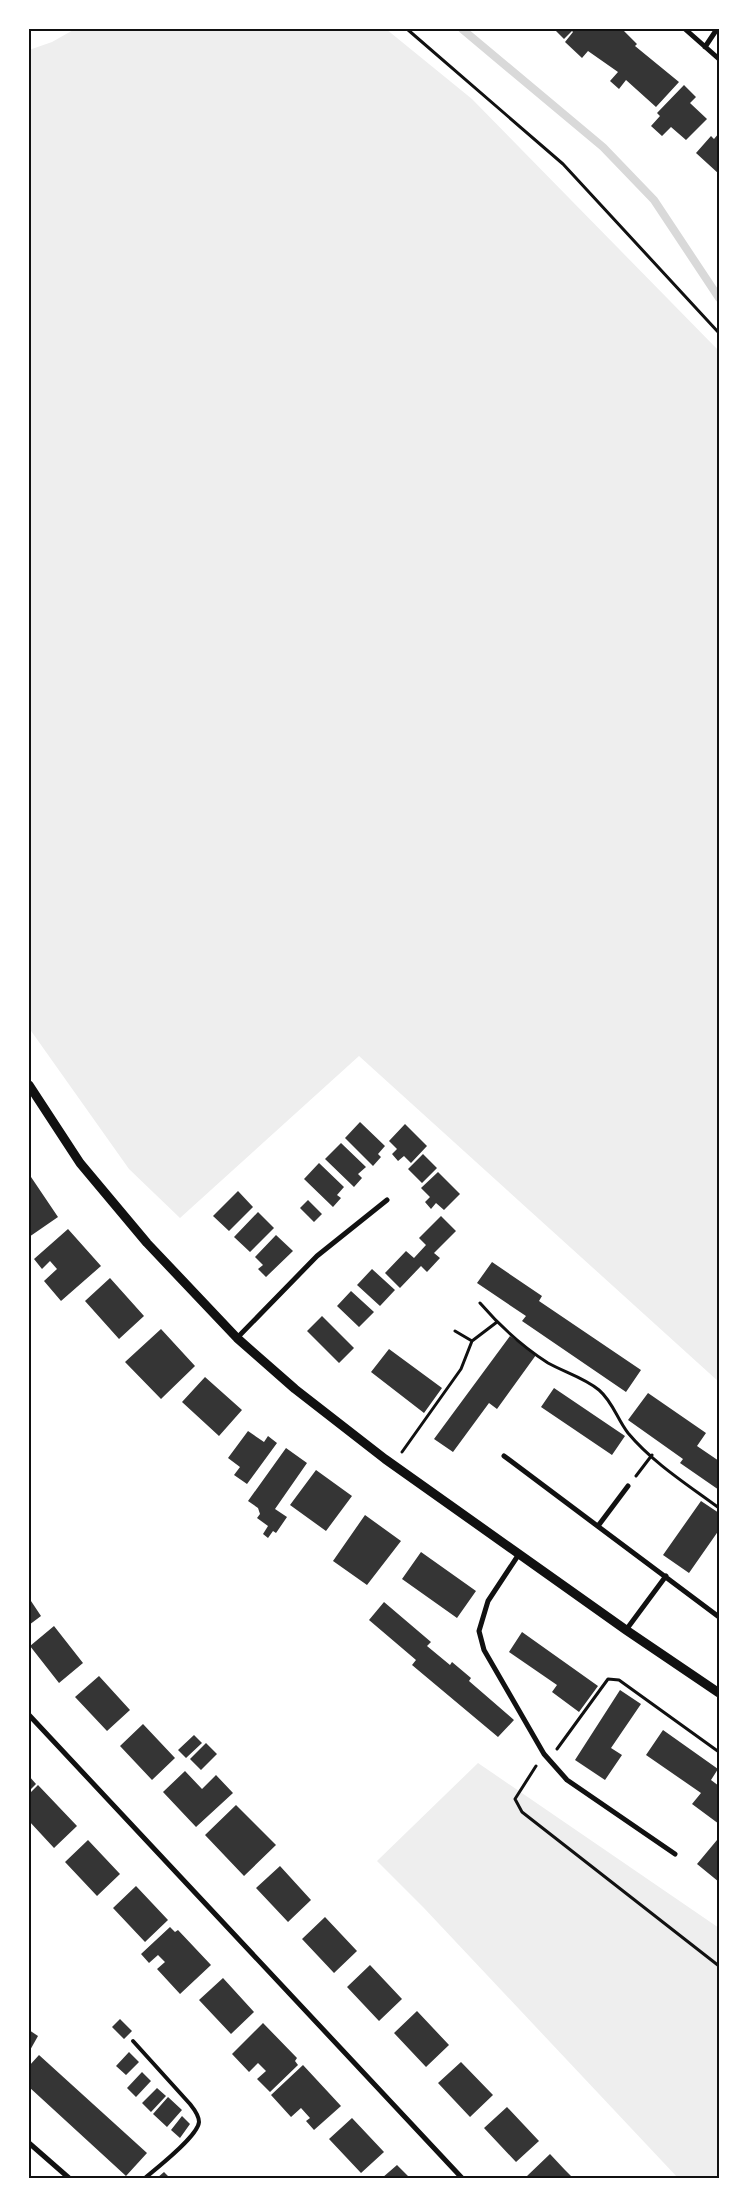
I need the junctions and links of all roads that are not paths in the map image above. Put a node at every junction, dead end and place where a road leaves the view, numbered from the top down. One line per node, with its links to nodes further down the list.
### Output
1 (685, 29): 3 (street)
2 (717, 29): 3 (street)
3 (705, 47): 4 (street)
4 (719, 59)
5 (29, 1085): 7 (street)
6 (387, 1200): 7 (street)
7 (237, 1338): 11 (street)
8 (504, 1456): 10 (street)
9 (628, 1486): 10 (street)
10 (598, 1526): 12 (street)
11 (519, 1553): 14 (street); 17 (street)
12 (666, 1576): 13 (street); 14 (street)
13 (719, 1617)
14 (626, 1630): 15 (street)
15 (719, 1693)
16 (29, 1715): 22 (street)
17 (675, 1854)
18 (133, 2041): 21 (lane)
19 (29, 2143): 20 (street)
20 (69, 2178)
21 (145, 2178)
22 (462, 2178)

